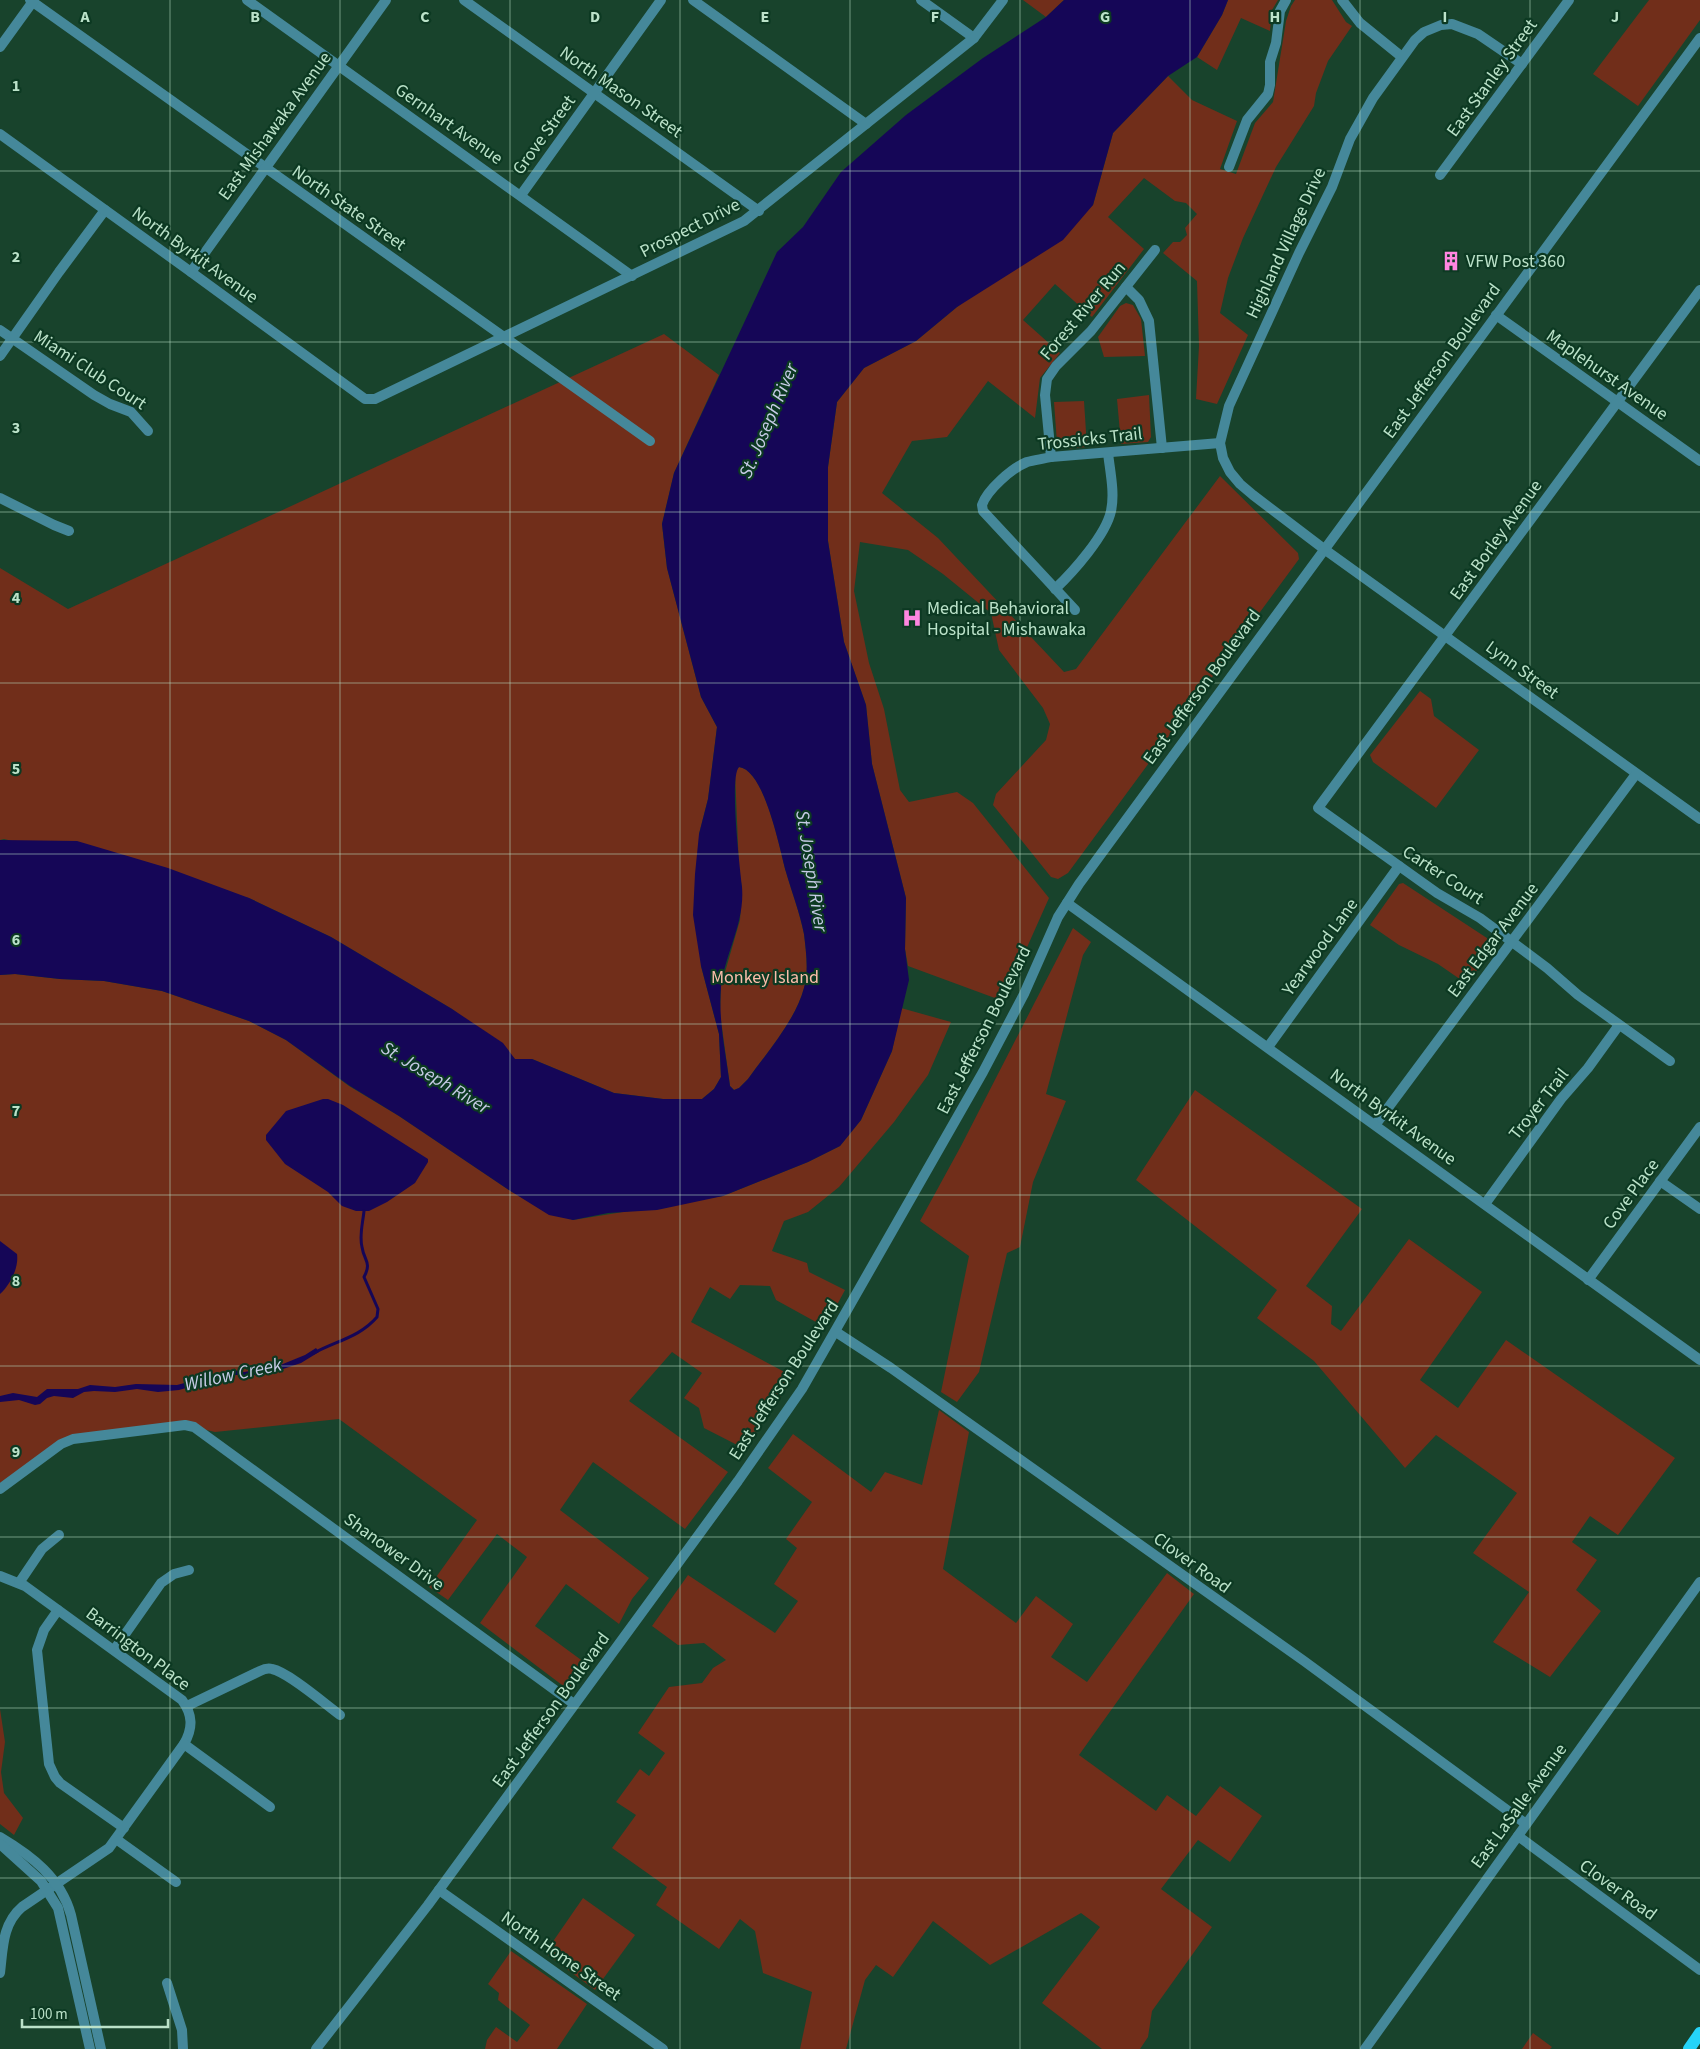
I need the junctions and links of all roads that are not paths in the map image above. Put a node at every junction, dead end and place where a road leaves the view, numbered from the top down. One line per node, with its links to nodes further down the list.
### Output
1 (247, 0): 17 (street, Gernhart Avenue)
2 (386, 0): 17 (street, East Mishawaka Avenue)
3 (464, 0): 18 (street, North Mason Street)
4 (661, 0): 18 (street, Grove Street)
5 (693, 0): 19 (street)
6 (922, 0): 12 (street)
7 (1003, 0): 12 (street, Prospect Drive)
8 (1286, 0): 21 (street)
9 (1342, 0): 15 (street)
10 (1570, 0): 16 (street, East Stanley Street)
11 (32, 1): 14 (street); 22 (street, North State Street)
12 (974, 38): 19 (street, Prospect Drive)
13 (1700, 38): 32 (street, East Jefferson Boulevard)
14 (0, 47)
15 (1402, 57): 16 (street, Highland Village Drive); 41 (street, Highland Village Drive)
16 (1522, 64): 23 (street, East Stanley Street)
17 (338, 66): 22 (street, East Mishawaka Avenue); 24 (street, Gernhart Avenue)
18 (594, 93): 24 (street, Grove Street); 26 (street, North Mason Street)
19 (866, 124): 26 (street, Prospect Drive)
20 (0, 134): 25 (street, North Byrkit Avenue)
21 (1229, 167)
22 (265, 169): 28 (street, East Mishawaka Avenue); 34 (street, North State Street)
23 (1440, 175)
24 (521, 196): 29 (street, Gernhart Avenue)
25 (106, 210): 28 (street, North Byrkit Avenue); 35 (street)
26 (758, 211): 29 (street, Prospect Drive)
27 (1155, 250): 30 (street, Forest River Run)
28 (191, 272): 37 (street, North Byrkit Avenue)
29 (632, 276): 34 (street, Prospect Drive)
30 (1126, 287): 42 (street); 44 (street, Forest River Run)
31 (1700, 290): 38 (street, East Borley Avenue)
32 (1496, 315): 38 (street, Maplehurst Avenue); 48 (street, East Jefferson Boulevard)
33 (0, 330): 35 (street, Miami Club Court)
34 (506, 338): 37 (street, Prospect Drive); 40 (street, North State Street)
35 (12, 339): 36 (street); 39 (street, Miami Club Court)
36 (0, 356)
37 (371, 400)
38 (1618, 402): 45 (street, Maplehurst Avenue); 51 (street, East Borley Avenue)
39 (148, 431)
40 (650, 441)
41 (1220, 443): 42 (street, Trossicks Trail); 48 (street)
42 (1162, 448): 43 (street, Trossicks Trail)
43 (1108, 453): 44 (street, Trossicks Trail); 49 (street)
44 (1051, 457): 49 (street, Trossicks Trail)
45 (1700, 461)
46 (0, 498): 47 (street)
47 (69, 531)
48 (1324, 549): 51 (street, Lynn Street); 56 (street, East Jefferson Boulevard)
49 (1055, 589): 50 (street)
50 (1075, 610)
51 (1446, 636): 52 (street, Lynn Street); 53 (street, East Borley Avenue)
52 (1636, 774): 54 (street, Lynn Street); 57 (street, East Edgar Avenue)
53 (1318, 808): 55 (street, Carter Court)
54 (1700, 819)
55 (1398, 866): 57 (street, Carter Court); 59 (street, Yearwood Lane)
56 (1066, 902): 59 (street, North Byrkit Avenue); 67 (street, East Jefferson Boulevard)
57 (1512, 942): 58 (street, Carter Court); 61 (street, East Edgar Avenue)
58 (1619, 1025): 60 (street, Carter Court); 64 (street, Troyer Trail)
59 (1268, 1047): 61 (street, North Byrkit Avenue)
60 (1670, 1061)
61 (1376, 1124): 64 (street, North Byrkit Avenue)
62 (1700, 1127): 63 (street, Cove Place)
63 (1660, 1181): 65 (street); 66 (street, Cove Place)
64 (1485, 1204): 66 (street, North Byrkit Avenue)
65 (1700, 1209)
66 (1588, 1280): 68 (street, North Byrkit Avenue)
67 (836, 1332): 77 (street, East Jefferson Boulevard); 82 (street, Clover Road)
68 (1700, 1360)
69 (0, 1489): 77 (street, Shanower Drive)
70 (59, 1535): 74 (street)
71 (189, 1570): 76 (street)
72 (0, 1576): 74 (street, Barrington Place)
73 (1700, 1582): 82 (street, East LaSalle Avenue)
74 (19, 1583): 75 (street, Barrington Place)
75 (58, 1610): 76 (street, Barrington Place); 83 (street)
76 (114, 1650): 78 (street, Barrington Place)
77 (574, 1704): 91 (street, East Jefferson Boulevard)
78 (187, 1706): 79 (street); 80 (street, Barrington Place)
79 (340, 1715)
80 (184, 1744): 81 (street); 83 (street, Barrington Place)
81 (270, 1807)
82 (1526, 1824): 84 (street, East LaSalle Avenue)
83 (124, 1828): 86 (street, Barrington Place)
84 (1518, 1836): 92 (street, Clover Road); 101 (street, East LaSalle Avenue)
85 (0, 1837): 89 (street)
86 (116, 1838): 88 (street); 89 (street, Barrington Place)
87 (0, 1844): 90 (street)
88 (176, 1882)
89 (57, 1884): 90 (street, Barrington Place); 97 (street)
90 (48, 1890): 93 (street, Barrington Place); 96 (street)
91 (439, 1890): 99 (street, East Jefferson Boulevard); 100 (street, North Home Street)
92 (1700, 1970)
93 (0, 1973)
94 (167, 1983): 98 (street)
95 (1700, 2034): 102 (main road)
96 (90, 2049)
97 (101, 2049)
98 (183, 2049)
99 (316, 2049)
100 (663, 2049)
101 (1365, 2049)
102 (1689, 2049)

